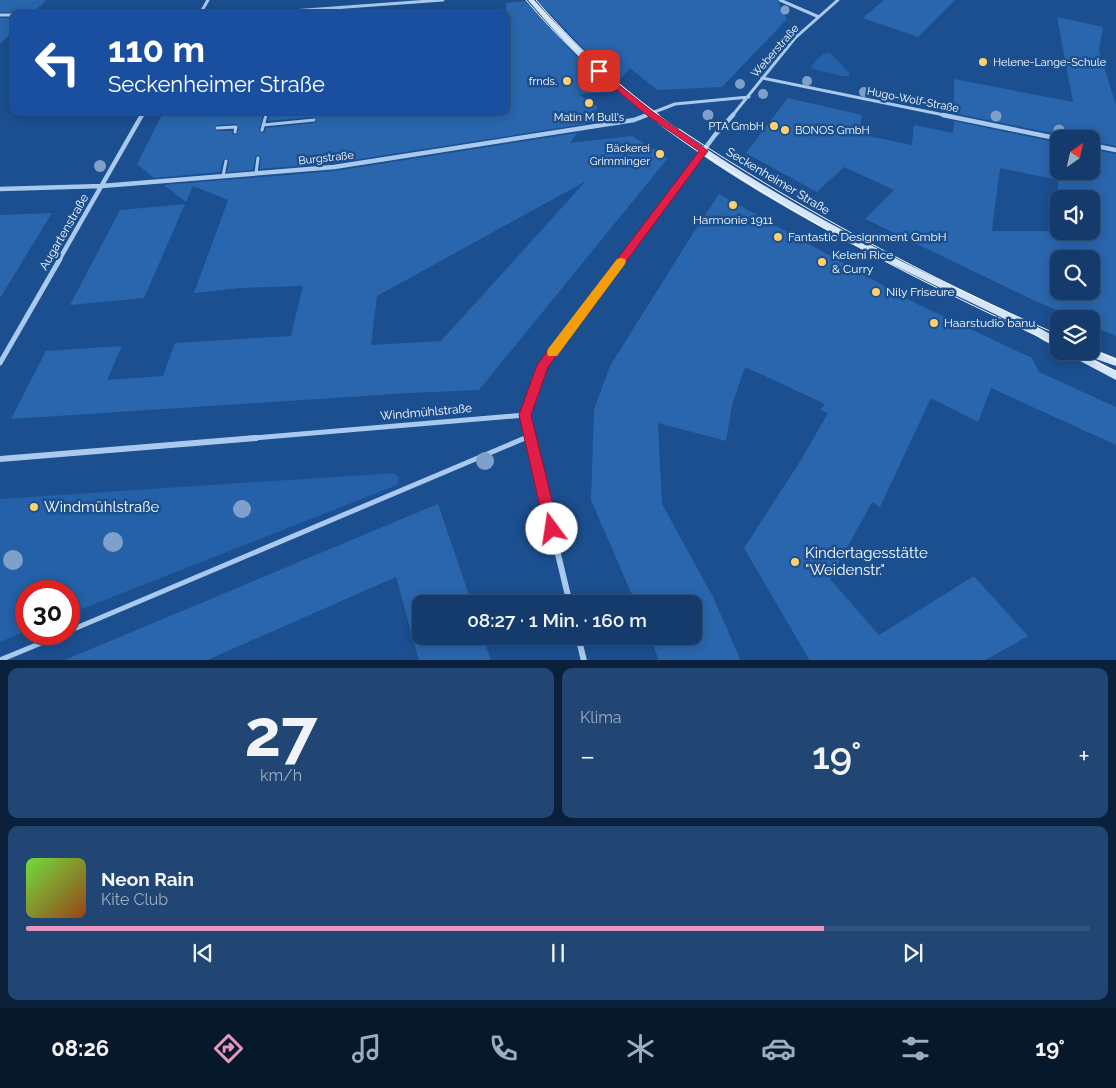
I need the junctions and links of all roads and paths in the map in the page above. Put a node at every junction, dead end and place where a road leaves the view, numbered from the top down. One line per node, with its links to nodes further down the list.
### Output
1 (443, 0): 5 (street)
2 (531, 0): 9 (street, Seckenheimer Straße)
3 (780, 0): 6 (street)
4 (838, 0): 6 (street, Weberstraße)
5 (305, 10)
6 (819, 17): 7 (street, Weberstraße)
7 (762, 78): 8 (street, Weberstraße); 17 (street, Hugo-Wolf-Straße)
8 (749, 97): 9 (street); 20 (street, Weberstraße)
9 (650, 114): 20 (street, Seckenheimer Straße); 23 (street, Burgstraße)
10 (142, 115): 25 (street, Augartenstraße)
11 (266, 115): 13 (lane)
12 (314, 120): 13 (lane)
13 (263, 125): 15 (lane)
14 (217, 128): 16 (lane)
15 (262, 130)
16 (234, 132)
17 (1050, 137)
18 (1100, 147): 19 (street)
19 (1116, 150)
20 (704, 151): 27 (street, Seckenheimer Straße); 33 (street, Weberstraße)
21 (258, 158): 23 (lane)
22 (226, 162): 24 (lane)
23 (256, 174): 24 (street, Burgstraße)
24 (223, 176): 25 (street, Burgstraße)
25 (102, 186): 26 (street, Burgstraße); 31 (street, Augartenstraße)
26 (0, 189)
27 (1050, 338)
28 (1100, 356): 30 (street)
29 (1087, 360): 32 (street)
30 (1116, 362)
31 (0, 363)
32 (1116, 376)
33 (525, 415): 34 (street); 35 (street, Windmühlstraße)
34 (529, 436): 36 (street); 37 (lane)
35 (0, 460)
36 (568, 595)
37 (80, 626)
38 (36, 645): 40 (lane)
39 (580, 645): 41 (street)
40 (0, 660)
41 (584, 660)

